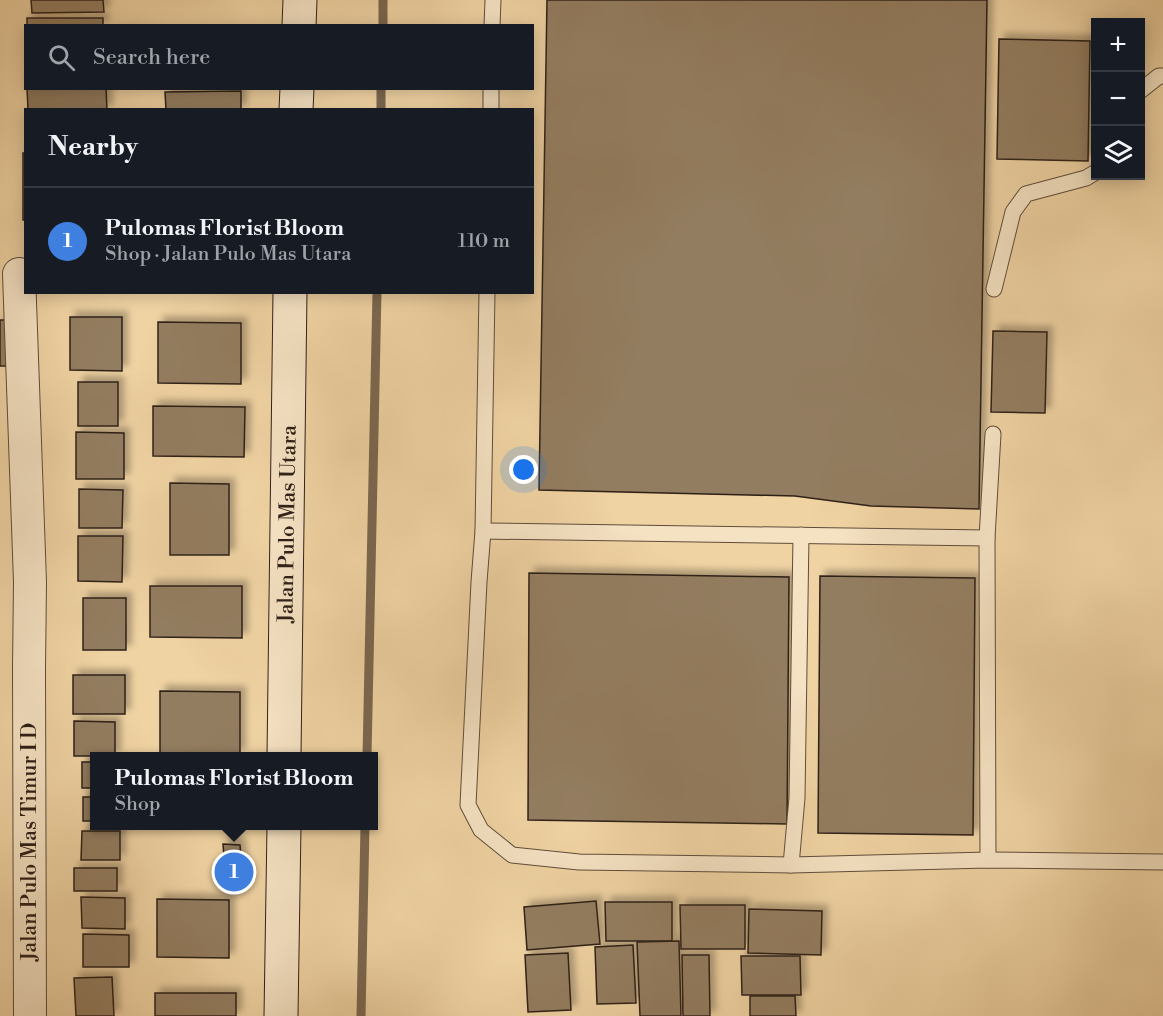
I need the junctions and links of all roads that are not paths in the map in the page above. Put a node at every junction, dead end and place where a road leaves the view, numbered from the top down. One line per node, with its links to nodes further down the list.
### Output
1 (300, 0): 3 (street)
2 (493, 0): 4 (lane)
3 (299, 24)
4 (492, 24)
5 (1163, 76): 6 (lane)
6 (1145, 87)
7 (297, 90): 9 (street)
8 (491, 90): 10 (lane)
9 (296, 108)
10 (491, 108)
11 (1091, 175): 13 (lane)
12 (15, 274): 25 (street, Jalan Pulo Mas Timur I D)
13 (994, 289)
14 (290, 294): 20 (street, Jalan Pulo Mas Utara)
15 (487, 294): 17 (lane)
16 (993, 434): 19 (lane)
17 (483, 531): 18 (lane); 24 (lane)
18 (801, 535): 19 (lane); 24 (lane)
19 (987, 538): 22 (lane)
20 (284, 752)
21 (284, 830): 26 (street)
22 (988, 860): 23 (lane); 24 (lane)
23 (1163, 862)
24 (792, 865)
25 (30, 1016)
26 (281, 1016)

